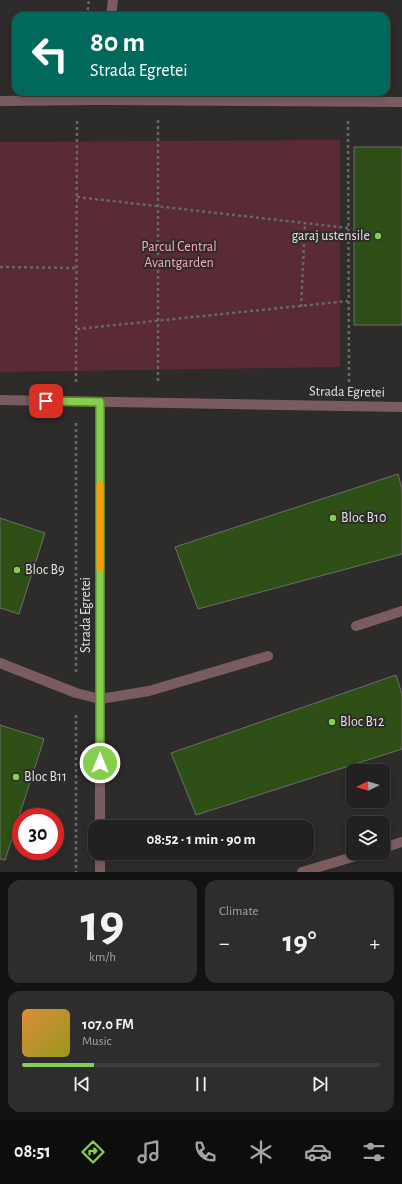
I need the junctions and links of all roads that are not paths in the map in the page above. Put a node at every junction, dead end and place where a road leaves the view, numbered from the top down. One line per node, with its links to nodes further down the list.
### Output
1 (113, 0): 2 (street)
2 (112, 12)
3 (100, 96): 4 (street); 5 (street)
4 (0, 101)
5 (402, 102)
6 (0, 400): 7 (street, Strada Egretei)
7 (100, 402): 8 (street, Strada Egretei); 13 (street, Strada Egretei)
8 (402, 407)
9 (402, 611): 10 (street)
10 (356, 626)
11 (268, 656): 13 (street)
12 (0, 663): 13 (street)
13 (100, 699): 14 (street, Strada Egretei)
14 (100, 820)
15 (402, 842): 16 (street)
16 (390, 846)
17 (346, 859): 20 (street)
18 (100, 860): 19 (street)
19 (100, 872)
20 (302, 872)

